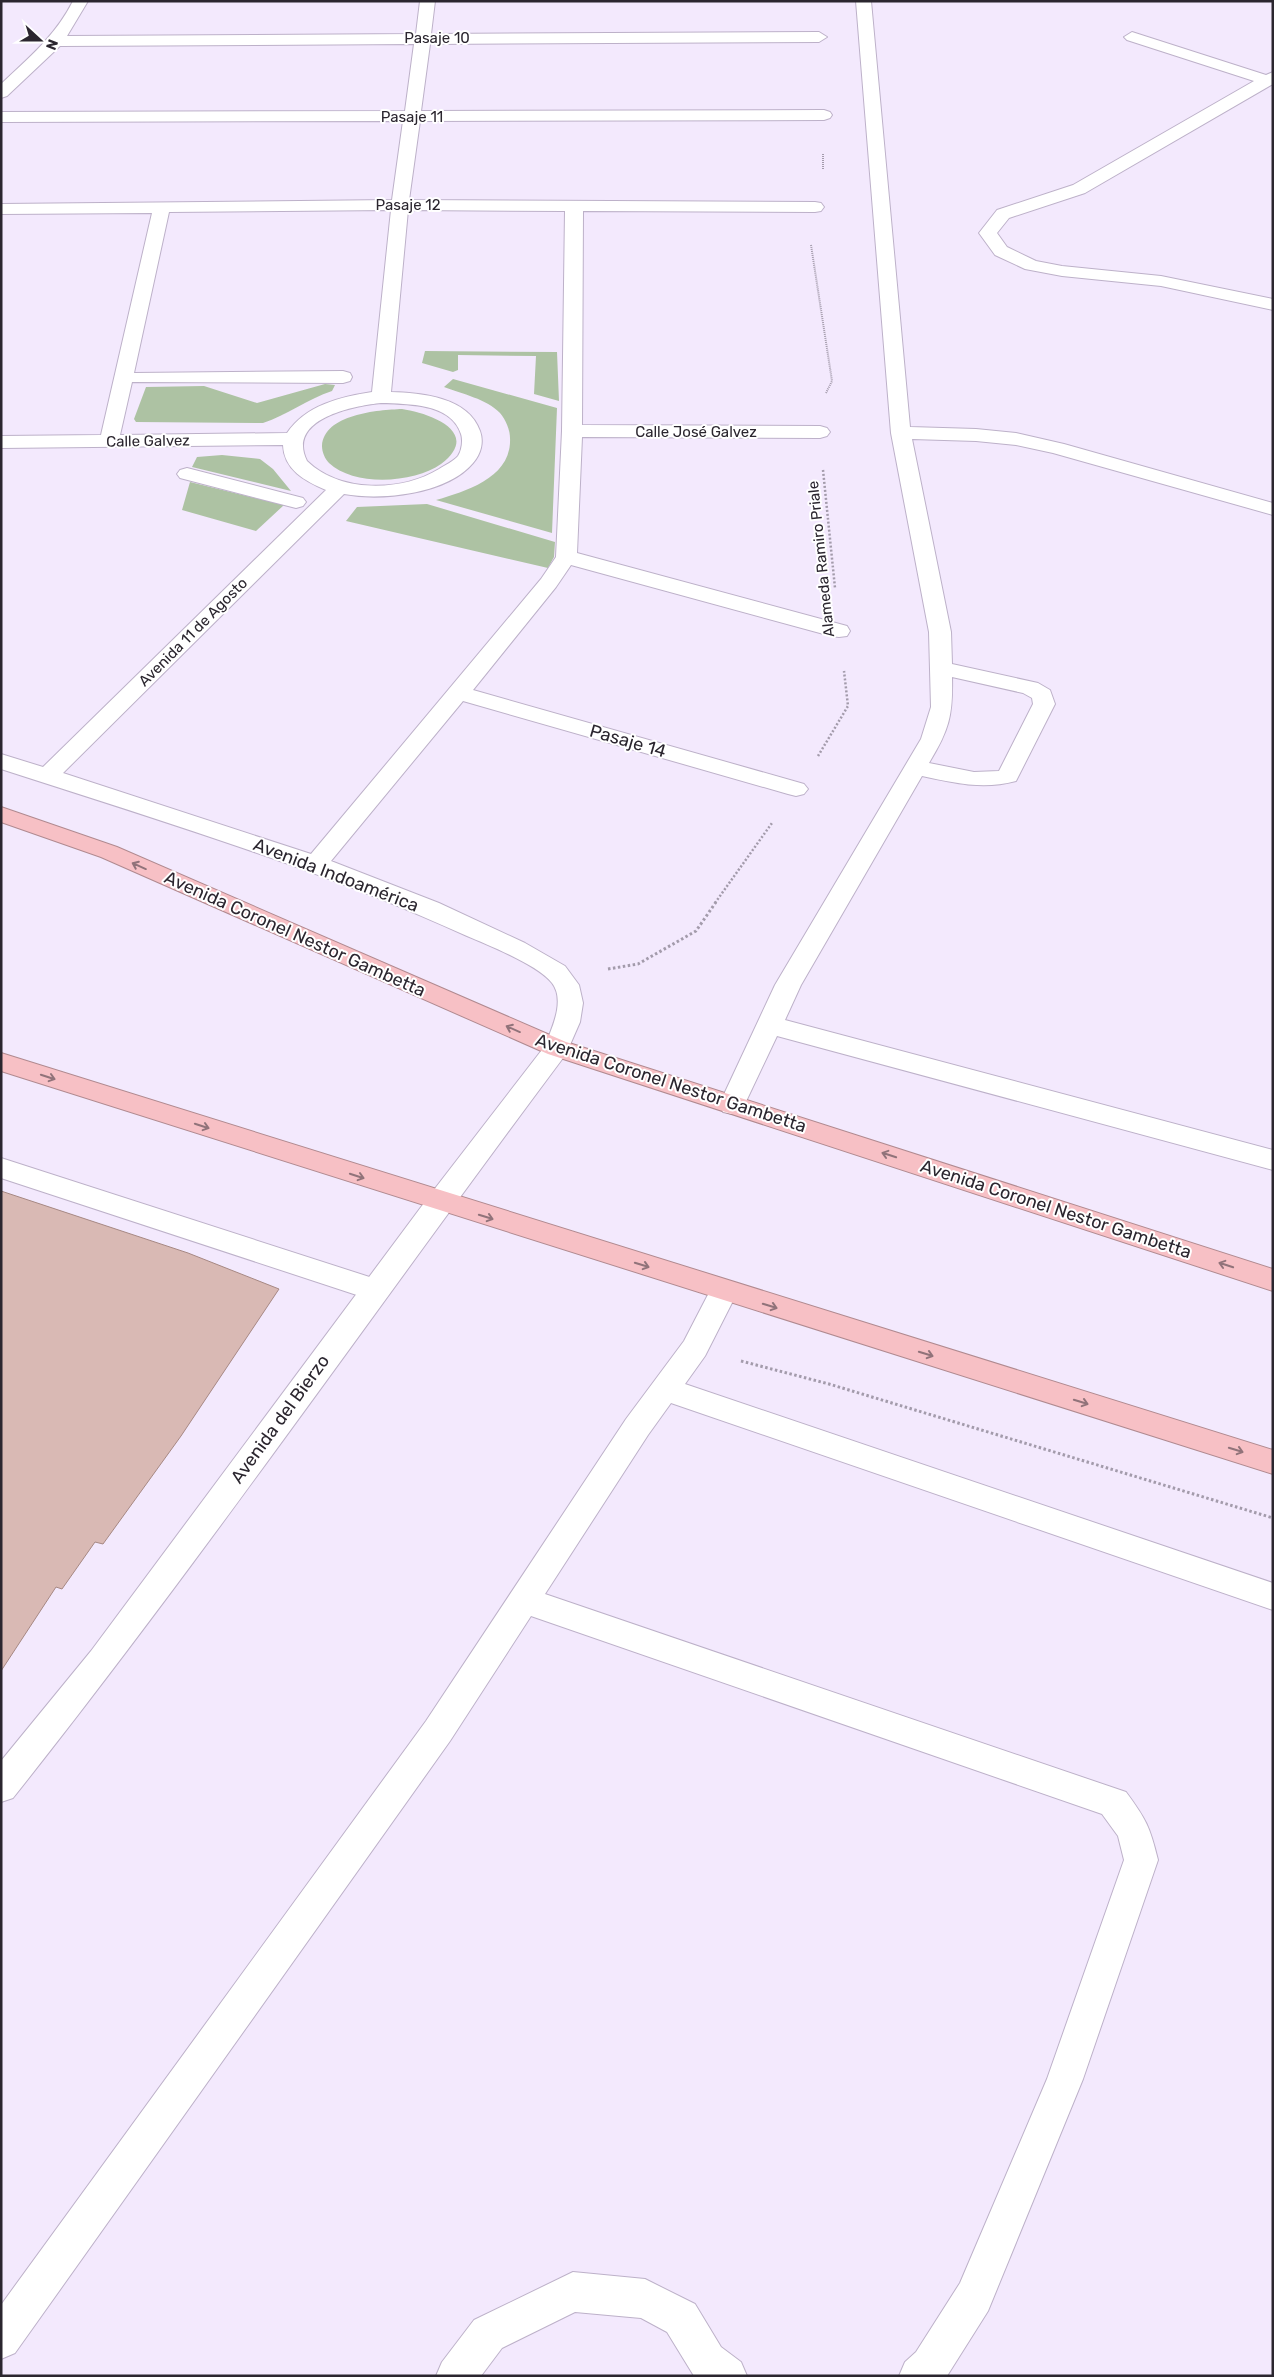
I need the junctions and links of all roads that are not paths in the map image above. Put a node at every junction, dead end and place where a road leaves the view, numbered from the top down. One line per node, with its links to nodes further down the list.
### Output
1 (81, 1): 7 (street)
2 (428, 1): 6 (street)
3 (863, 1): 24 (street)
4 (819, 37): 6 (street, Pasaje 10)
5 (1132, 37): 8 (street)
6 (423, 38): 7 (street, Pasaje 10); 12 (street)
7 (56, 40): 9 (street)
8 (1270, 78): 18 (street)
9 (1, 93)
10 (824, 115): 12 (street, Pasaje 11)
11 (1, 117): 12 (street, Pasaje 11)
12 (412, 117): 13 (street)
13 (400, 205): 14 (street, Pasaje 12); 15 (street, Pasaje 12); 21 (street)
14 (162, 207): 17 (street, Pasaje 12); 26 (street)
15 (574, 207): 16 (street, Pasaje 12); 22 (street)
16 (815, 207)
17 (1, 209)
18 (1273, 305)
19 (343, 377): 20 (street)
20 (138, 378)
21 (381, 397): 25 (street); 29 (street)
22 (572, 431): 23 (street, Calle José Galvez); 32 (street)
23 (820, 432)
24 (902, 433): 31 (street); 34 (street)
25 (294, 439): 26 (street, Calle Galvez); 29 (street)
26 (109, 441): 27 (street, Calle Galvez)
27 (1, 442)
28 (187, 474): 30 (street)
29 (340, 487): 38 (street, Avenida 11 de Agosto)
30 (296, 502)
31 (1273, 508)
32 (566, 557): 33 (street); 35 (street)
33 (839, 631)
34 (941, 668): 37 (street); 37 (street)
35 (460, 693): 39 (street, Pasaje 14); 41 (street)
36 (1, 761): 38 (street, Avenida Indoamérica)
37 (915, 767): 42 (street)
38 (47, 776): 41 (street, Avenida Indoamérica)
39 (796, 789)
40 (1, 814): 43 (highway, Avenida Coronel Nestor Gambetta, one-way to 40)
41 (317, 863): 43 (street, Avenida Indoamérica)
42 (770, 1025): 45 (street); 46 (street)
43 (557, 1048): 45 (highway, Avenida Coronel Nestor Gambetta); 48 (street, Avenida del Bierzo)
44 (1, 1062): 48 (highway, one-way to 48)
45 (732, 1105): 49 (highway, Avenida Coronel Nestor Gambetta, one-way to 45)
46 (1273, 1160)
47 (1, 1168): 50 (street)
48 (440, 1202): 50 (street, Avenida del Bierzo); 51 (highway, one-way to 51)
49 (1273, 1280)
50 (375, 1290): 56 (street, Avenida del Bierzo)
51 (724, 1292): 52 (street); 53 (highway, one-way to 53)
52 (665, 1389): 54 (street); 55 (street)
53 (1273, 1462)
54 (1273, 1597)
55 (523, 1600): 57 (street); 60 (street)
56 (1, 1788)
57 (1, 2340)
58 (456, 2376): 59 (street)
59 (727, 2376)
60 (919, 2376)

